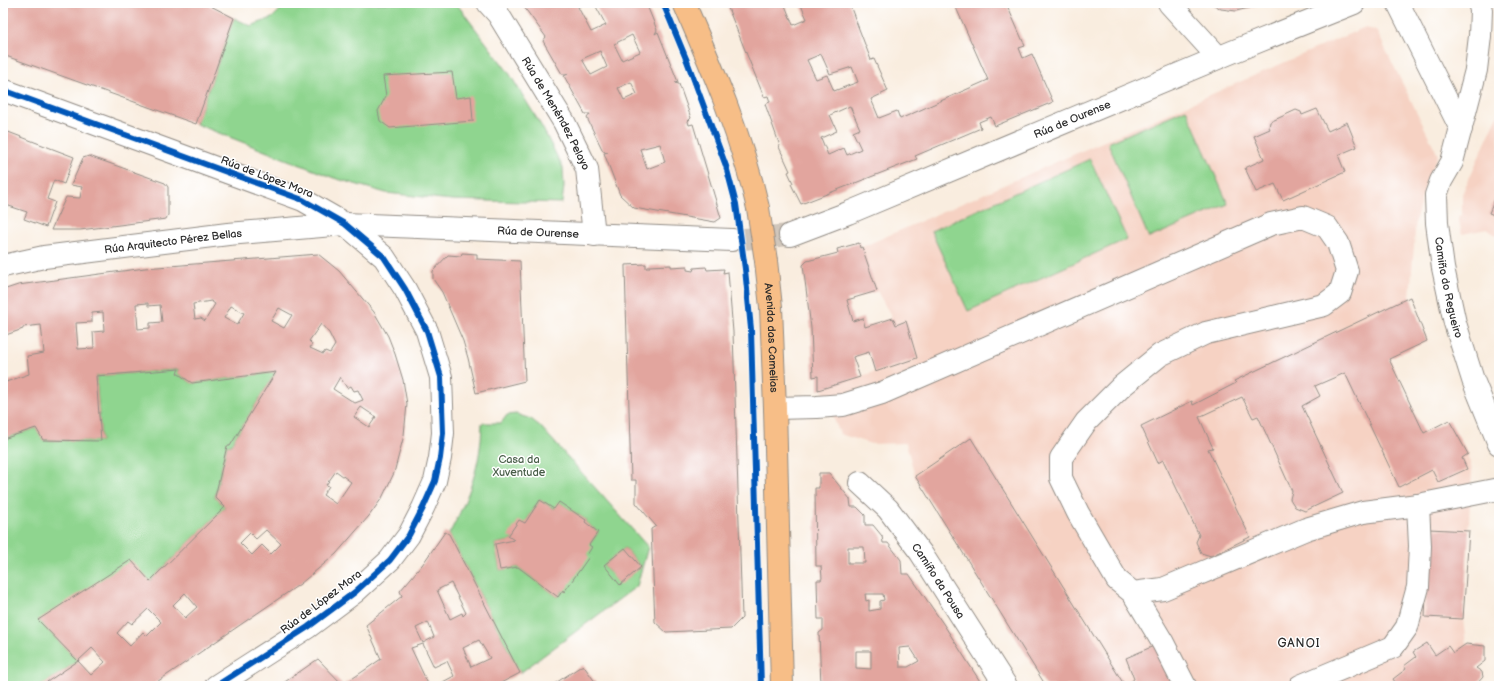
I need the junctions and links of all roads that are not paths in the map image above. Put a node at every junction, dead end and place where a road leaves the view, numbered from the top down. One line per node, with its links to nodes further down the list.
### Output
1 (488, 3): 11 (street, Rúa de Menéndez Pelayo)
2 (684, 3): 15 (main road, Avenida das Camelias, bridge)
3 (1169, 3): 7 (street)
4 (1354, 3): 7 (street, Rúa de Ourense)
5 (1398, 3): 9 (street)
6 (1479, 3): 9 (street, Camiño do Regueiro)
7 (1218, 57): 12 (street, Rúa de Ourense)
8 (3, 90): 10 (street, Rúa de López Mora)
9 (1461, 129): 16 (street, Camiño do Regueiro)
10 (345, 224): 11 (street, Rúa de Ourense); 14 (street, Rúa Arquitecto Pérez Bellas); 21 (street, Rúa de López Mora)
11 (594, 235): 13 (street, Rúa de Ourense)
12 (790, 235)
13 (732, 240)
14 (3, 266)
15 (775, 408): 20 (street); 22 (main road, Avenida das Camelias)
16 (1499, 444)
17 (860, 483): 23 (street, Camiño da Pousa)
18 (1499, 489): 19 (street)
19 (1418, 505): 20 (street); 25 (street)
20 (1133, 593): 24 (street)
21 (216, 686)
22 (782, 686)
23 (1006, 686)
24 (1185, 686)
25 (1300, 686)

